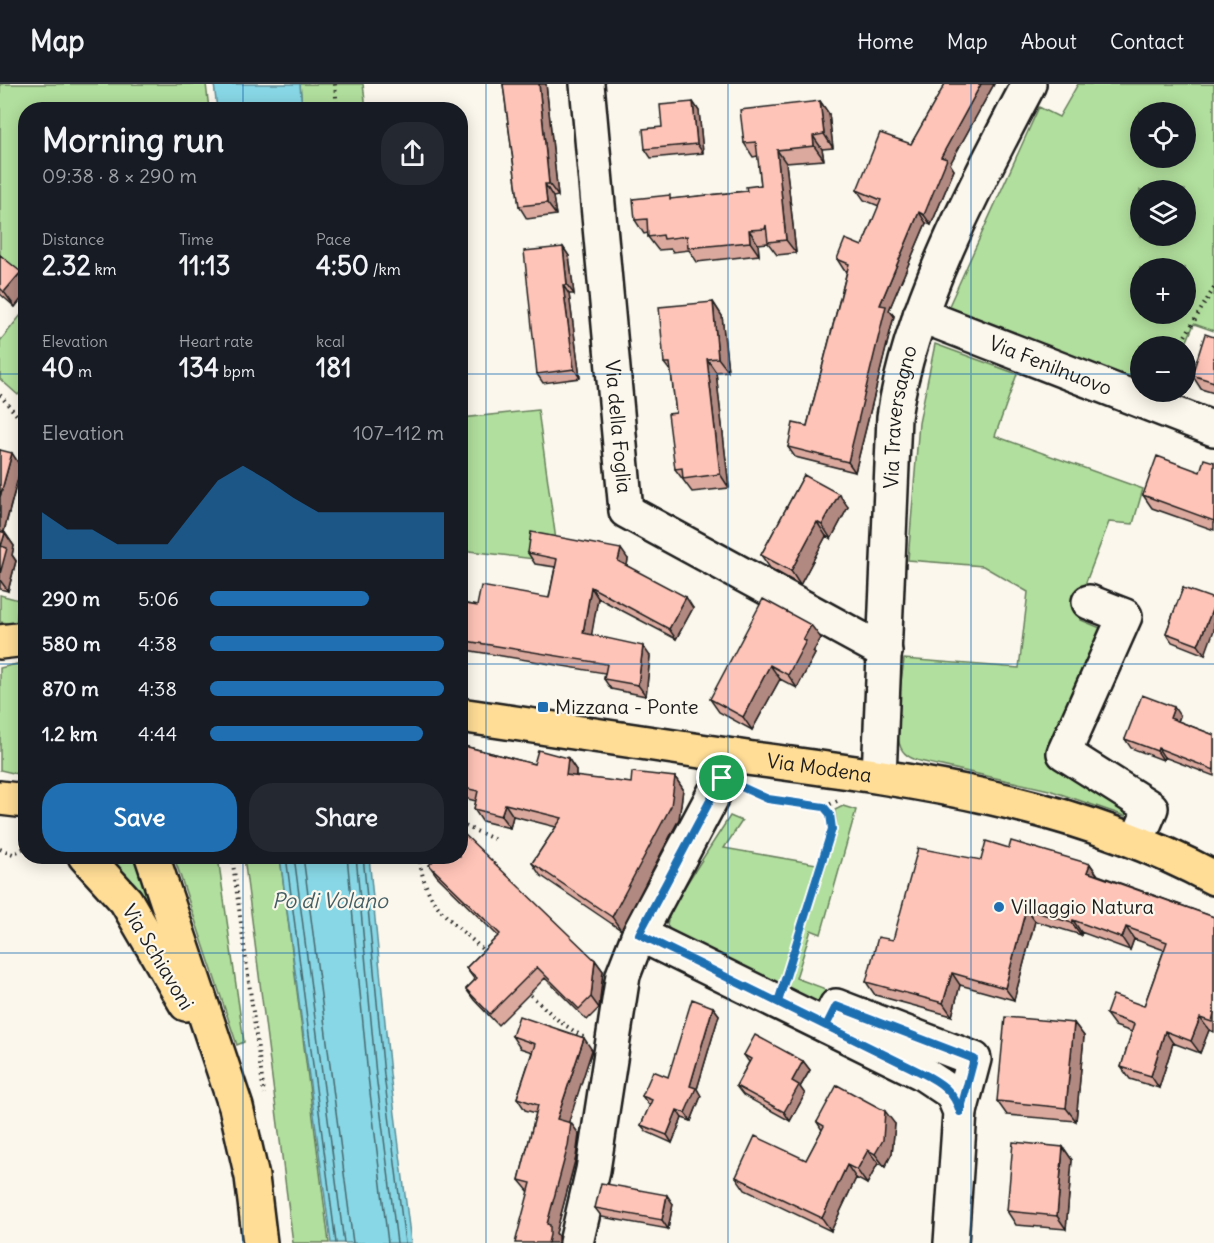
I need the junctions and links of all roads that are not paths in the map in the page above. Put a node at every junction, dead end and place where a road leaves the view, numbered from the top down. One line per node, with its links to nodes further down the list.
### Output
1 (587, 84): 6 (street, Via della Foglia)
2 (1029, 84): 3 (street, Via Traversagno)
3 (920, 315): 4 (street, Via Fenilnuovo); 6 (street, Via Traversagno)
4 (1214, 429)
5 (1089, 602): 10 (street)
6 (885, 652): 9 (street, Via Traversagno)
7 (468, 717): 8 (main road, Via Modena)
8 (728, 767): 9 (main road, Via Modena); 14 (street)
9 (879, 776): 10 (main road, Via Modena)
10 (1137, 841): 13 (main road, Via Modena)
11 (92, 864): 15 (main road, Via Schiavoni)
12 (155, 864): 15 (main road, Via Schiavoni)
13 (1214, 878)
14 (639, 934): 17 (street); 18 (street)
15 (221, 1066): 16 (main road, Via Schiavoni)
16 (260, 1243)
17 (576, 1243)
18 (951, 1243)

